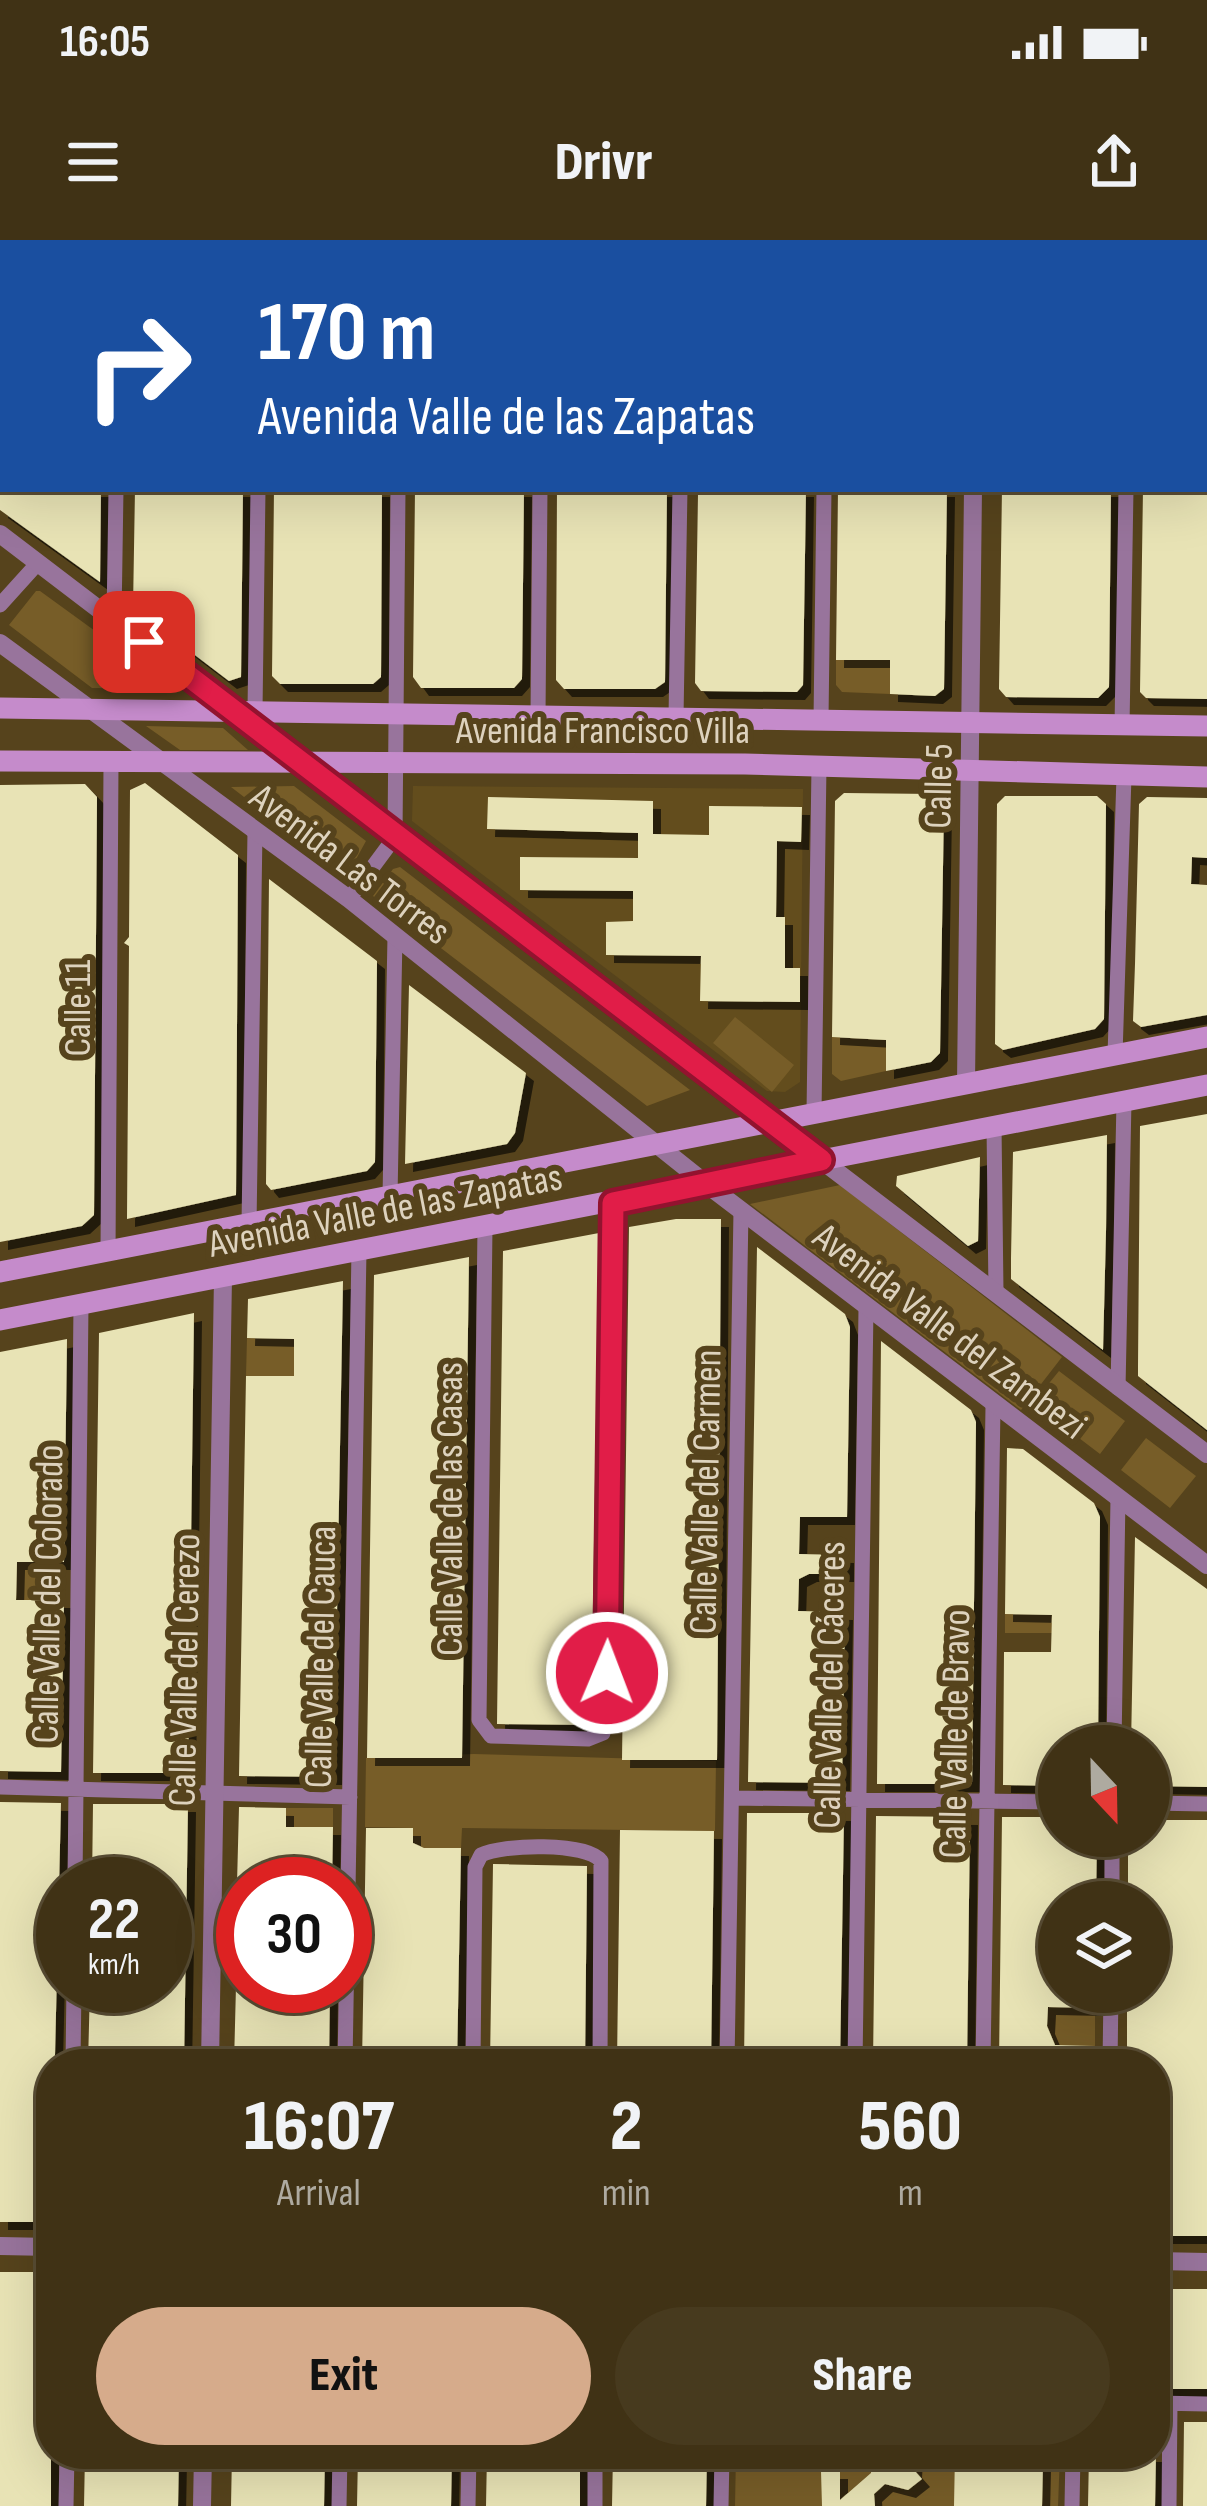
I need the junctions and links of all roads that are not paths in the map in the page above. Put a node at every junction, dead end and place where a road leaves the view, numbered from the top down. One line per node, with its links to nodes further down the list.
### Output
1 (116, 492): 12 (street)
2 (258, 492): 16 (street)
3 (398, 492): 17 (street)
4 (540, 492): 18 (street)
5 (680, 492): 19 (street)
6 (824, 492): 21 (street)
7 (974, 492): 22 (street, Calle 5)
8 (1126, 492): 24 (street)
9 (0, 534): 10 (street, Avenida Las Torres)
10 (37, 564): 11 (street); 12 (street, Avenida Las Torres)
11 (0, 605)
12 (114, 620): 16 (street, Avenida Las Torres)
13 (0, 643): 15 (street, Avenida Las Torres)
14 (0, 708): 15 (main road, Avenida Francisco Villa)
15 (89, 709): 16 (main road, Avenida Francisco Villa); 27 (street, Avenida Las Torres)
16 (245, 710): 17 (main road, Avenida Francisco Villa); 29 (street, Avenida Las Torres)
17 (395, 713): 18 (main road, Avenida Francisco Villa); 30 (street)
18 (538, 716): 19 (main road, Avenida Francisco Villa)
19 (676, 717): 20 (main road, Avenida Francisco Villa)
20 (742, 719): 21 (main road, Avenida Francisco Villa); 28 (main road)
21 (821, 720): 22 (main road, Avenida Francisco Villa)
22 (971, 724): 24 (main road, Avenida Francisco Villa); 32 (street, Calle 5)
23 (1207, 726): 24 (main road, Avenida Francisco Villa)
24 (1123, 727)
25 (0, 761): 26 (main road, Avenida Francisco Villa)
26 (111, 764): 27 (main road, Avenida Francisco Villa); 56 (street, Calle 11)
27 (164, 764): 29 (main road, Avenida Francisco Villa); 35 (street, Avenida Las Torres)
28 (745, 764): 30 (main road, Avenida Francisco Villa); 31 (main road, Avenida Francisco Villa)
29 (307, 766): 30 (main road, Avenida Francisco Villa); 36 (street, Avenida Las Torres)
30 (395, 766): 36 (street)
31 (819, 766): 32 (main road, Avenida Francisco Villa); 44 (street)
32 (970, 771): 33 (main road, Avenida Francisco Villa); 41 (street, Calle 5)
33 (1124, 776): 34 (main road, Avenida Francisco Villa); 40 (street)
34 (1207, 777)
35 (255, 831): 37 (street, Avenida Las Torres); 53 (street)
36 (395, 836): 37 (street); 45 (street, Avenida Las Torres)
37 (349, 899): 38 (street, Avenida Las Torres)
38 (395, 936): 47 (street, Avenida Las Torres); 50 (street)
39 (1207, 1037): 40 (main road, Avenida Valle de las Zapatas)
40 (1114, 1055): 41 (main road, Avenida Valle de las Zapatas)
41 (966, 1084): 44 (main road, Avenida Valle de las Zapatas)
42 (1207, 1085): 43 (main road, Avenida Valle de las Zapatas)
43 (1124, 1101): 46 (main road, Avenida Valle de las Zapatas); 63 (street)
44 (814, 1113): 45 (main road, Avenida Valle de las Zapatas)
45 (767, 1122): 47 (main road, Avenida Valle de las Zapatas); 48 (street, Avenida Valle del Zambezi)
46 (994, 1125): 48 (main road, Avenida Valle de las Zapatas); 59 (street)
47 (656, 1145): 49 (street, Avenida Valle del Zambezi); 50 (main road, Avenida Valle de las Zapatas)
48 (821, 1160): 49 (main road, Avenida Valle de las Zapatas); 59 (street, Avenida Valle del Zambezi)
49 (705, 1183): 51 (main road, Avenida Valle de las Zapatas); 52 (street, Avenida Valle del Zambezi)
50 (390, 1197): 53 (main road, Avenida Valle de las Zapatas)
51 (613, 1203): 54 (main road, Avenida Valle de las Zapatas); 54 (street, Calle Valle de las Casas)
52 (741, 1210): 61 (street, Avenida Valle del Zambezi); 73 (street, Calle Valle del Carmen)
53 (249, 1225): 56 (main road, Avenida Valle de las Zapatas)
54 (485, 1227): 55 (main road, Avenida Valle de las Zapatas)
55 (359, 1250): 58 (main road, Avenida Valle de las Zapatas); 72 (street, Calle Valle del Cauca)
56 (108, 1253): 57 (main road, Avenida Valle de las Zapatas)
57 (0, 1272)
58 (223, 1276): 60 (main road, Avenida Valle de las Zapatas); 71 (street, Calle Valle del Cerezo)
59 (996, 1293): 63 (street, Avenida Valle del Zambezi)
60 (81, 1304): 62 (main road, Avenida Valle de las Zapatas); 70 (street, Calle Valle del Colorado)
61 (866, 1307): 64 (street, Avenida Valle del Zambezi); 74 (street, Calle Valle del Cáceres)
62 (0, 1320)
63 (1118, 1388): 65 (street, Avenida Valle del Zambezi)
64 (993, 1406): 66 (street, Avenida Valle del Zambezi); 75 (street, Calle Valle de Bravo)
65 (1207, 1454)
66 (1118, 1498): 67 (street, Avenida Valle del Zambezi); 68 (street)
67 (1207, 1565)
68 (1114, 1725)
69 (0, 1786): 70 (street)
70 (76, 1788): 71 (street); 79 (street, Calle Valle del Colorado)
71 (214, 1793): 72 (street); 83 (street, Calle Valle del Cerezo)
72 (350, 1798): 84 (street, Calle Valle del Cauca)
73 (732, 1798): 74 (street); 87 (street, Calle Valle del Carmen)
74 (859, 1798): 75 (street); 88 (street, Calle Valle del Cáceres)
75 (984, 1802): 76 (street); 89 (street, Calle Valle de Bravo)
76 (1038, 1802)
77 (1170, 1803): 78 (street)
78 (1207, 1804)
79 (75, 1857)
80 (74, 2013): 82 (street)
81 (1111, 2013): 90 (street)
82 (73, 2049)
83 (210, 2049)
84 (345, 2049)
85 (473, 2049): 86 (street)
86 (601, 2049)
87 (727, 2049)
88 (855, 2049)
89 (983, 2049)
90 (1110, 2049)
91 (0, 2246): 92 (street)
92 (36, 2247)
93 (1170, 2261): 94 (street)
94 (1207, 2261)
95 (1170, 2403): 96 (street)
96 (1207, 2404)
97 (67, 2469): 105 (street)
98 (203, 2469): 106 (street)
99 (340, 2469): 107 (street)
100 (469, 2469): 108 (street)
101 (595, 2469): 109 (street)
102 (722, 2469): 110 (street)
103 (1073, 2469): 111 (street)
104 (1167, 2469): 112 (street)
105 (66, 2506)
106 (202, 2506)
107 (339, 2506)
108 (468, 2506)
109 (595, 2506)
110 (721, 2506)
111 (1072, 2506)
112 (1169, 2506)

